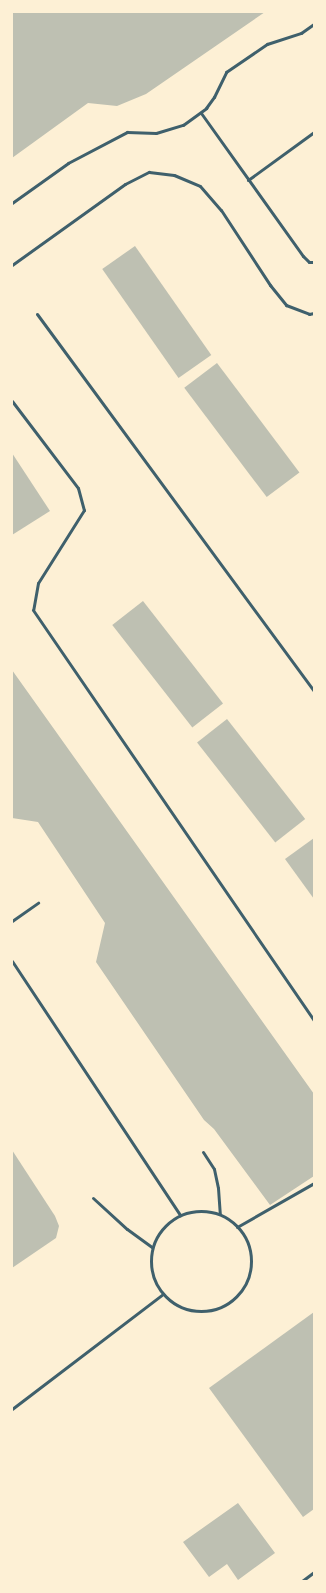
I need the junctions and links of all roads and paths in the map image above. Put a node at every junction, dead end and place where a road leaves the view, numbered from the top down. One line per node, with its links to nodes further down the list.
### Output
1 (314, 24): 2 (lane)
2 (201, 113): 4 (lane); 5 (lane)
3 (314, 132): 4 (lane)
4 (248, 180): 6 (lane)
5 (12, 203)
6 (314, 262)
7 (12, 265): 8 (lane)
8 (314, 312)
9 (37, 314): 11 (lane)
10 (12, 401): 15 (lane)
11 (314, 691)
12 (38, 903): 13 (lane)
13 (12, 921)
14 (12, 961): 20 (lane)
15 (314, 1020)
16 (203, 1152): 19 (lane)
17 (314, 1183): 21 (lane)
18 (94, 1198): 22 (lane)
19 (220, 1214): 20 (lane); 21 (lane)
20 (180, 1215): 22 (lane)
21 (238, 1227): 23 (lane)
22 (152, 1247): 23 (lane)
23 (163, 1294): 24 (lane)
24 (12, 1409)
25 (314, 1572): 26 (lane)
26 (302, 1581)

